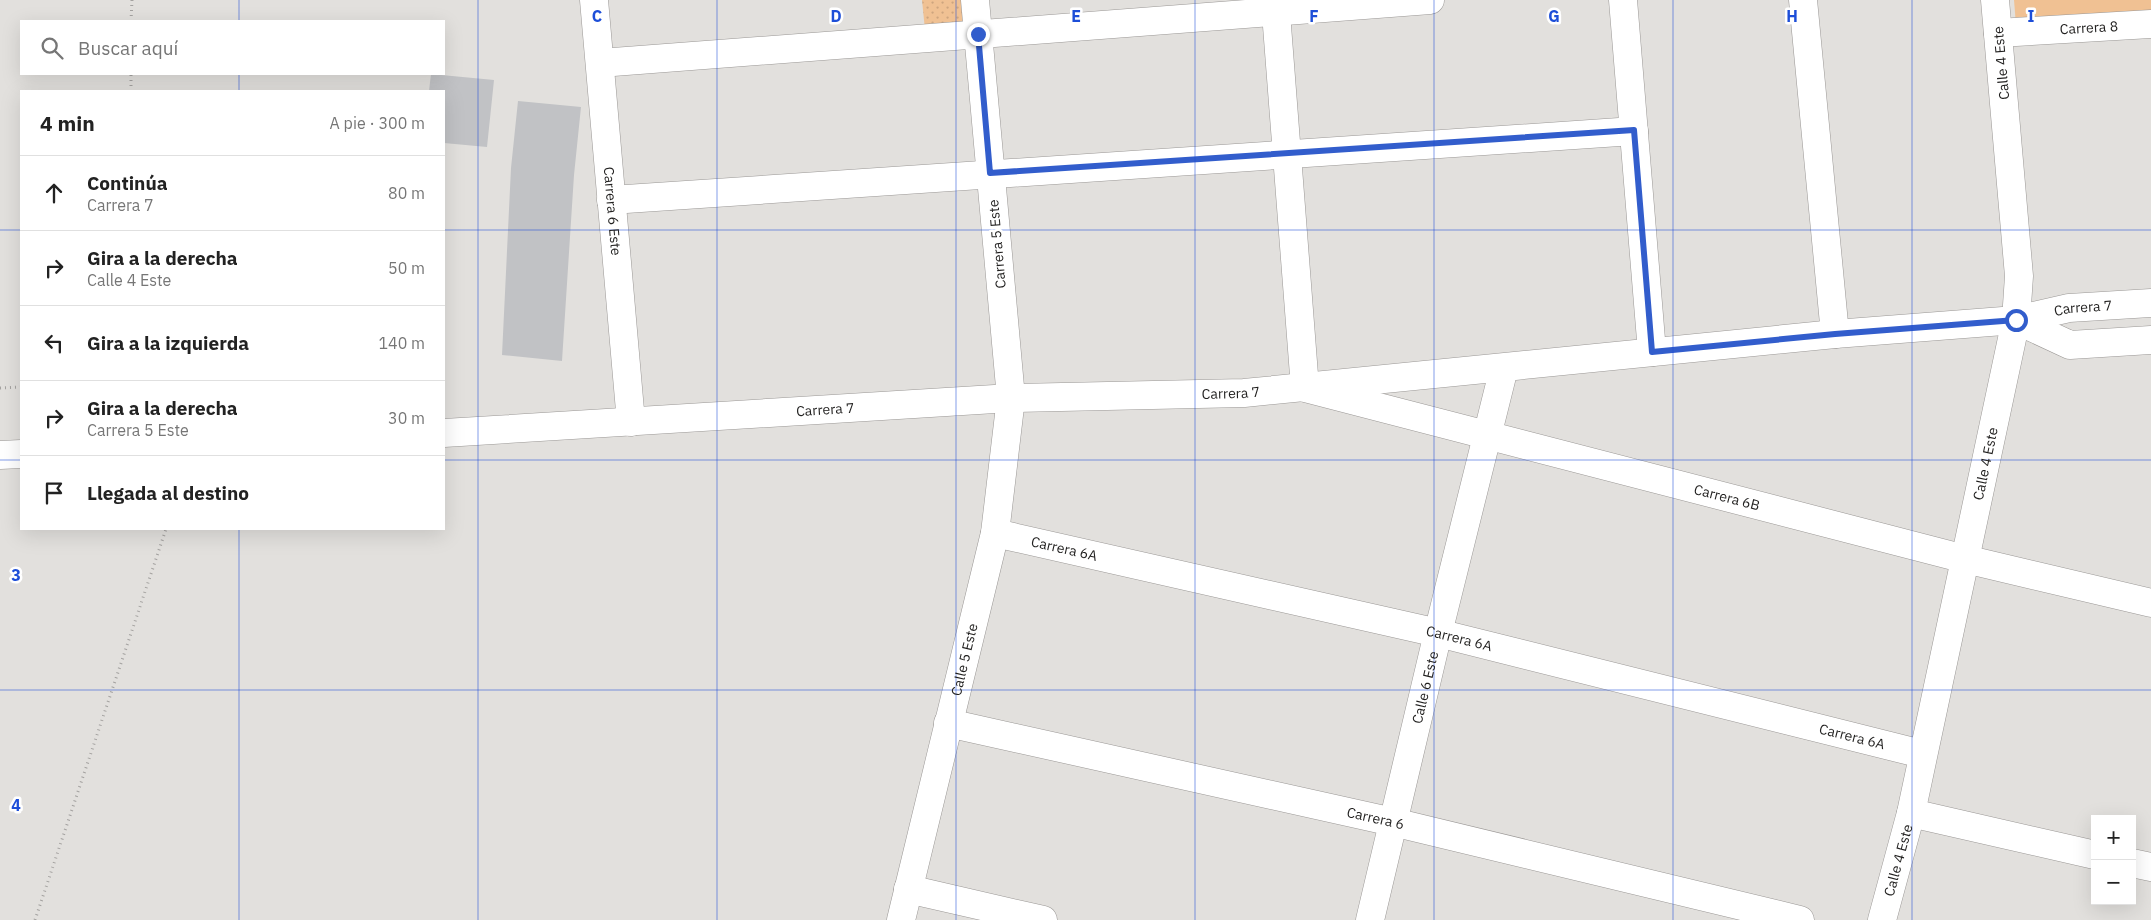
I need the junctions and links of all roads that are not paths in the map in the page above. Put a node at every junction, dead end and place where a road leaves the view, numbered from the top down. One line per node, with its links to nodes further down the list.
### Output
1 (594, 0): 11 (street, Carrera 6 Este)
2 (975, 0): 10 (street, Carrera 5 Este)
3 (1430, 0): 7 (street)
4 (1623, 0): 12 (street)
5 (1803, 0): 18 (street)
6 (1995, 0): 9 (street, Calle 4 Este)
7 (1275, 6): 10 (street); 13 (street)
8 (2151, 24): 9 (street, Carrera 8)
9 (1998, 33): 17 (street, Calle 4 Este)
10 (978, 34): 11 (street); 14 (street, Carrera 5 Este)
11 (600, 63): 15 (street, Carrera 6 Este)
12 (1634, 130): 13 (street); 20 (street)
13 (1287, 154): 14 (street); 22 (street)
14 (990, 173): 15 (street); 23 (street, Carrera 5 Este)
15 (611, 200): 24 (street, Carrera 6 Este)
16 (2151, 303): 17 (street, Carrera 7)
17 (2016, 320): 18 (street, Carrera 7); 19 (street, Carrera 7); 30 (street, Calle 4 Este)
18 (1835, 334): 20 (street, Carrera 7)
19 (2151, 340)
20 (1652, 352): 21 (street, Carrera 7)
21 (1504, 368): 22 (street, Carrera 7); 26 (street, Calle 6 Este)
22 (1305, 388): 23 (street, Carrera 7); 26 (street, Carrera 6B)
23 (1011, 398): 24 (street, Carrera 7); 29 (street, Calle 5 Este)
24 (631, 422): 25 (street, Carrera 7)
25 (445, 433)
26 (1488, 434): 30 (street, Carrera 6B); 32 (street, Calle 6 Este)
27 (20, 454): 28 (street)
28 (0, 455)
29 (995, 533): 32 (street, Carrera 6A); 33 (street, Calle 5 Este)
30 (1965, 559): 31 (street, Carrera 6B); 34 (street, Calle 4 Este)
31 (2151, 603)
32 (1438, 633): 34 (street, Carrera 6A); 36 (street, Calle 6 Este)
33 (948, 723): 36 (street, Carrera 6); 40 (street, Calle 5 Este)
34 (1922, 754): 35 (street, Calle 4 Este)
35 (1911, 813): 37 (street); 45 (street, Calle 4 Este)
36 (1393, 822): 43 (street, Calle 6 Este); 44 (street, Carrera 6)
37 (2091, 854)
38 (2136, 864): 39 (street)
39 (2151, 868)
40 (908, 889): 41 (street, Calle 5 Este); 42 (street)
41 (901, 920)
42 (1044, 920)
43 (1370, 920)
44 (1800, 920)
45 (1882, 920)

